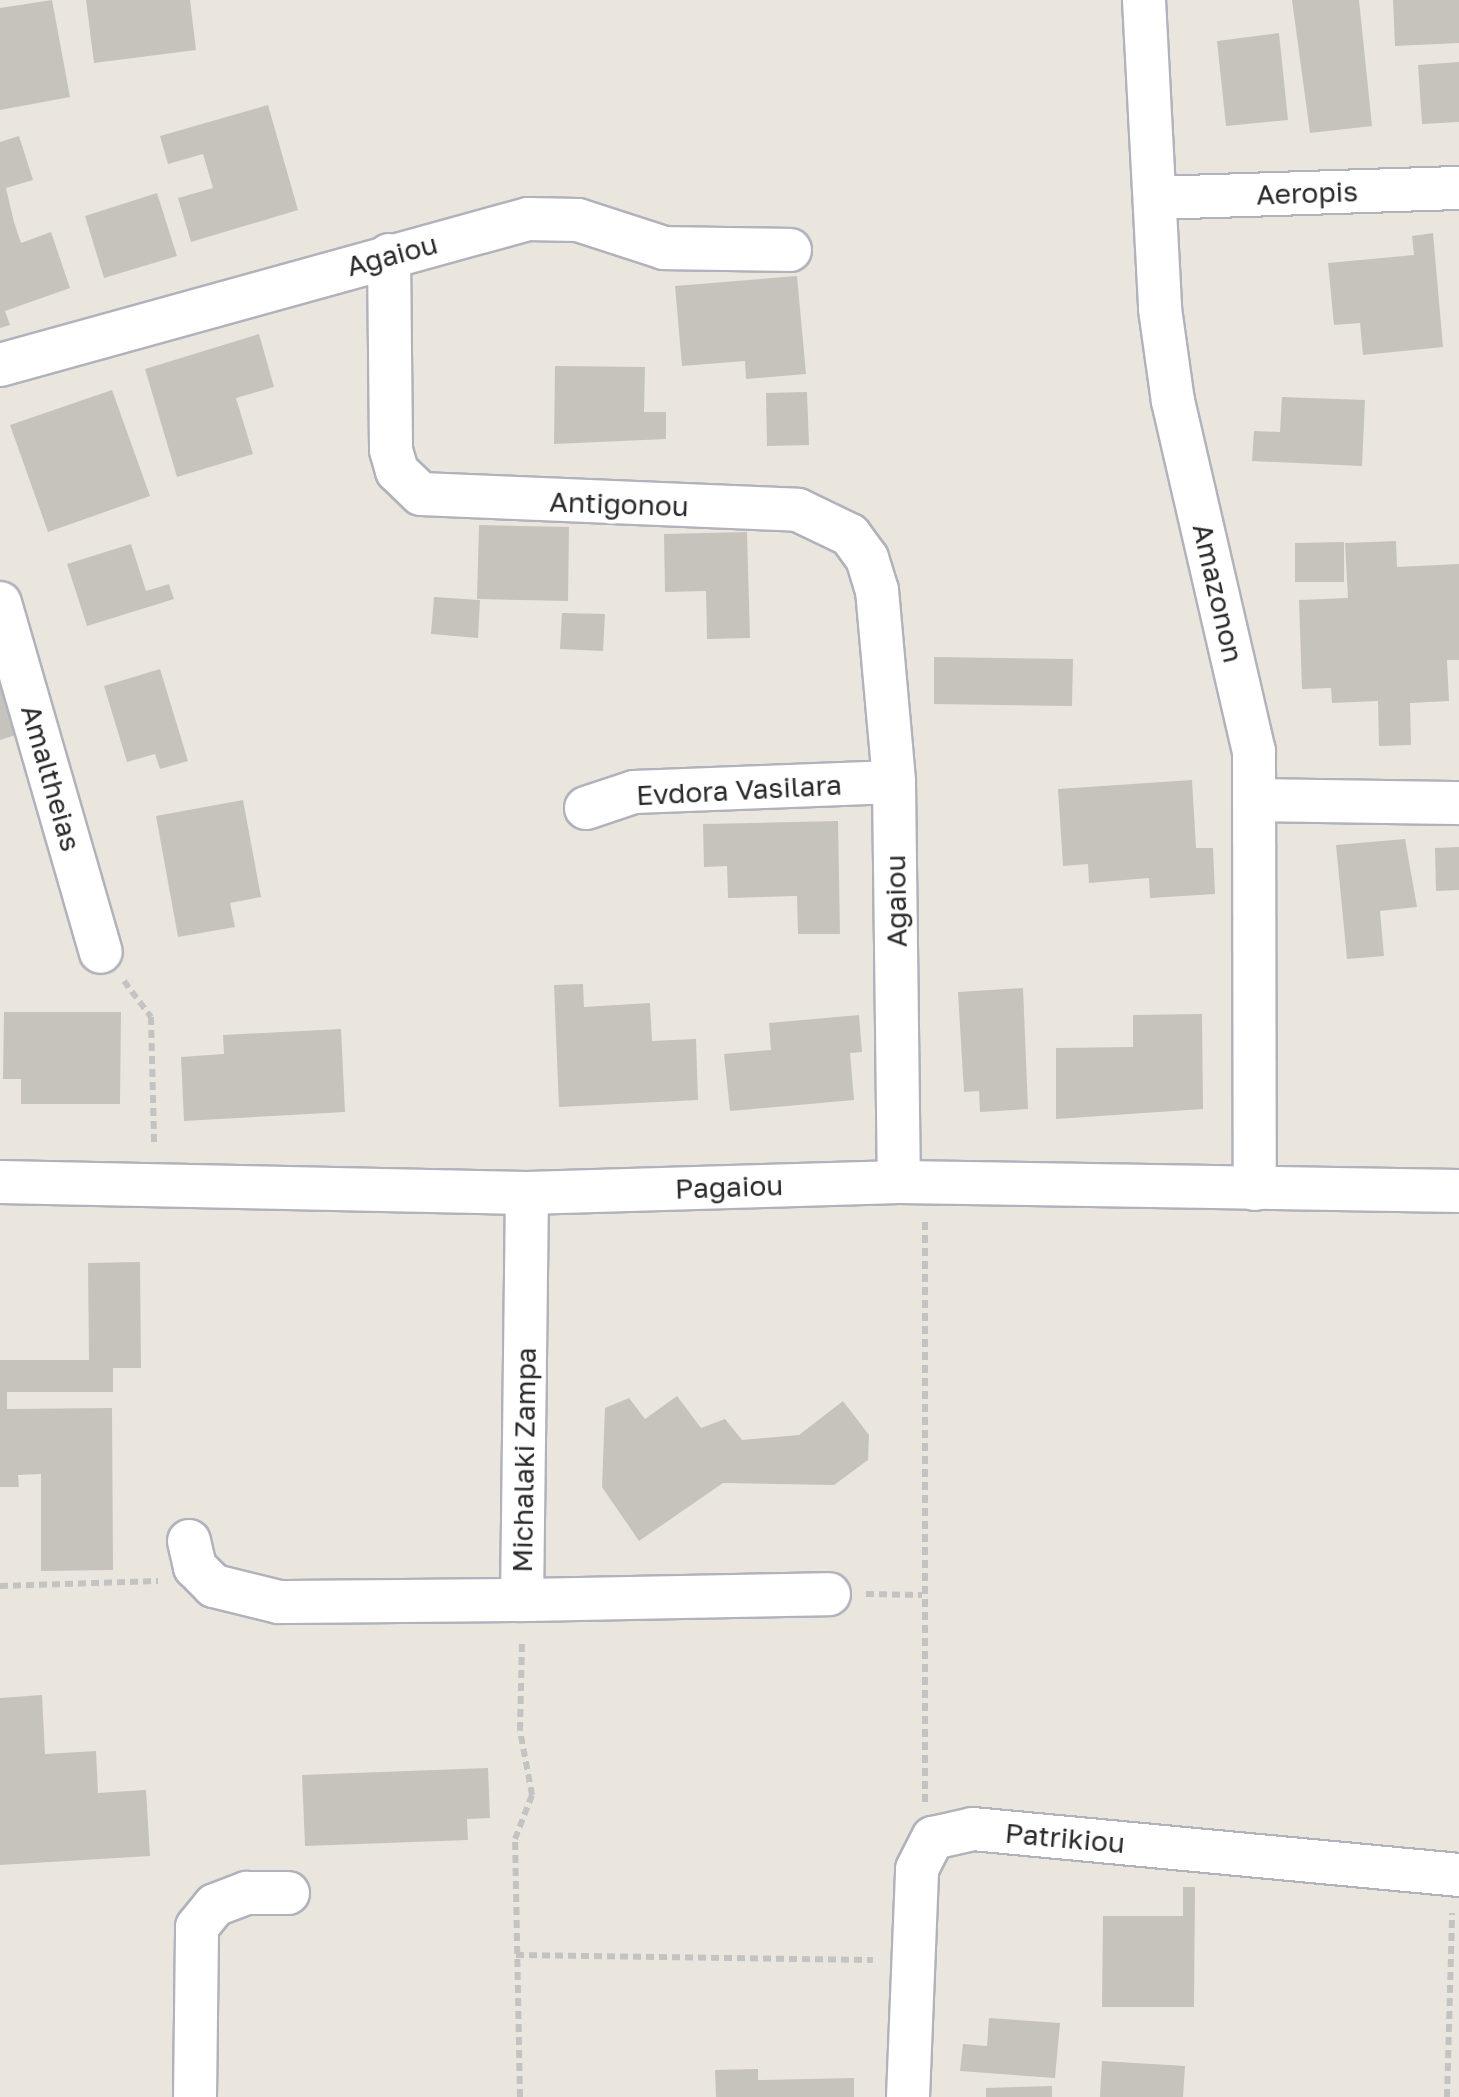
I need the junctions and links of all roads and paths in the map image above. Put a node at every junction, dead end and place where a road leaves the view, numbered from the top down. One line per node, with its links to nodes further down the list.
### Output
1 (1144, 0): 3 (street, Amazonon)
2 (1459, 188): 3 (street, Aeropis)
3 (1155, 198): 10 (street, Amazonon)
4 (790, 250): 5 (street, Agaiou)
5 (389, 254): 6 (street, Agaiou); 7 (street, Antigonou)
6 (0, 365)
7 (826, 520): 9 (street, Agaiou)
8 (0, 603): 13 (street, Amaltheias)
9 (894, 782): 12 (street, Evdora Vasilara); 15 (street, Agaiou)
10 (1257, 800): 11 (street); 17 (street, Amazonon)
11 (1459, 803)
12 (586, 808)
13 (102, 952): 16 (path)
14 (0, 1182): 16 (street, Pagaiou)
15 (912, 1183): 17 (street, Pagaiou); 19 (street, Pagaiou); 24 (path)
16 (155, 1185): 19 (street, Pagaiou)
17 (1255, 1189): 18 (street, Pagaiou)
18 (1459, 1192)
19 (526, 1193): 25 (street, Michalaki Zampa)
20 (190, 1541): 25 (street)
21 (0, 1586): 22 (path)
22 (146, 1586)
23 (830, 1594): 24 (path); 25 (street, Michalaki Zampa)
24 (922, 1595): 26 (path)
25 (522, 1600): 29 (path)
26 (924, 1769)
27 (1456, 1875): 30 (street, Patrikiou); 34 (path)
28 (288, 1894): 31 (street)
29 (516, 1955): 30 (path); 32 (path)
30 (914, 1960): 33 (street, Patrikiou)
31 (195, 2097)
32 (520, 2097)
33 (908, 2097)
34 (1447, 2097)

